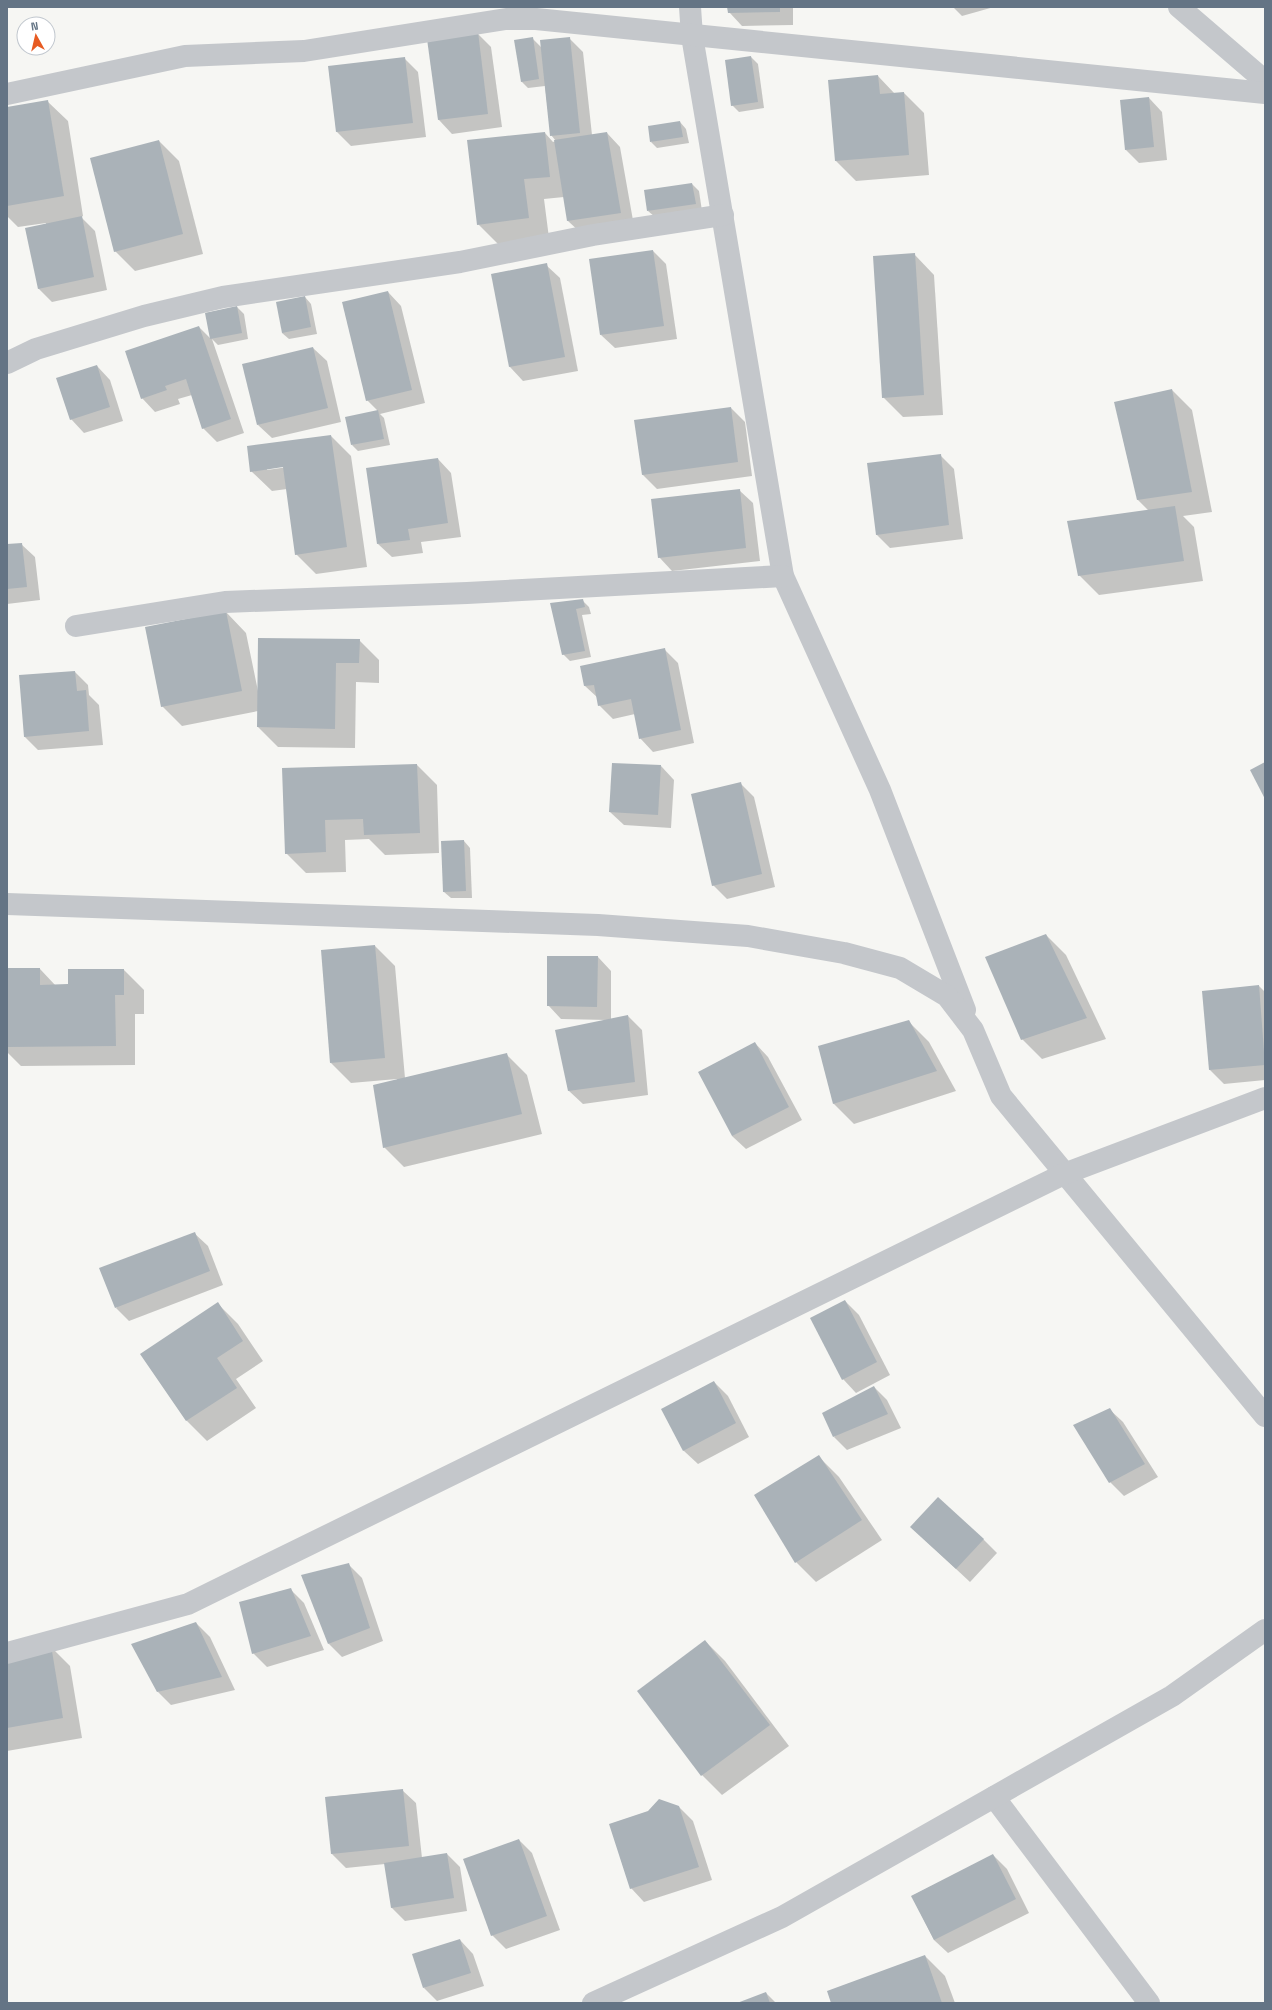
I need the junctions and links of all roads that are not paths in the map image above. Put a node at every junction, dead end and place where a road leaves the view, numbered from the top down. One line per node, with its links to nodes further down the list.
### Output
1 (690, 7): 3 (street)
2 (1179, 7): 4 (street)
3 (692, 36): 5 (street); 6 (street); 7 (street)
4 (1265, 81)
5 (1265, 93)
6 (7, 94)
7 (723, 215): 8 (street); 9 (street)
8 (7, 363)
9 (783, 576): 10 (street); 12 (street)
10 (76, 626)
11 (7, 904): 12 (street)
12 (973, 1030): 14 (street)
13 (1265, 1098): 14 (street)
14 (1064, 1174): 15 (street); 17 (street)
15 (1265, 1416)
16 (1265, 1630): 18 (street)
17 (7, 1653)
18 (994, 1797): 19 (street); 20 (street)
19 (593, 2003)
20 (1149, 2003)

